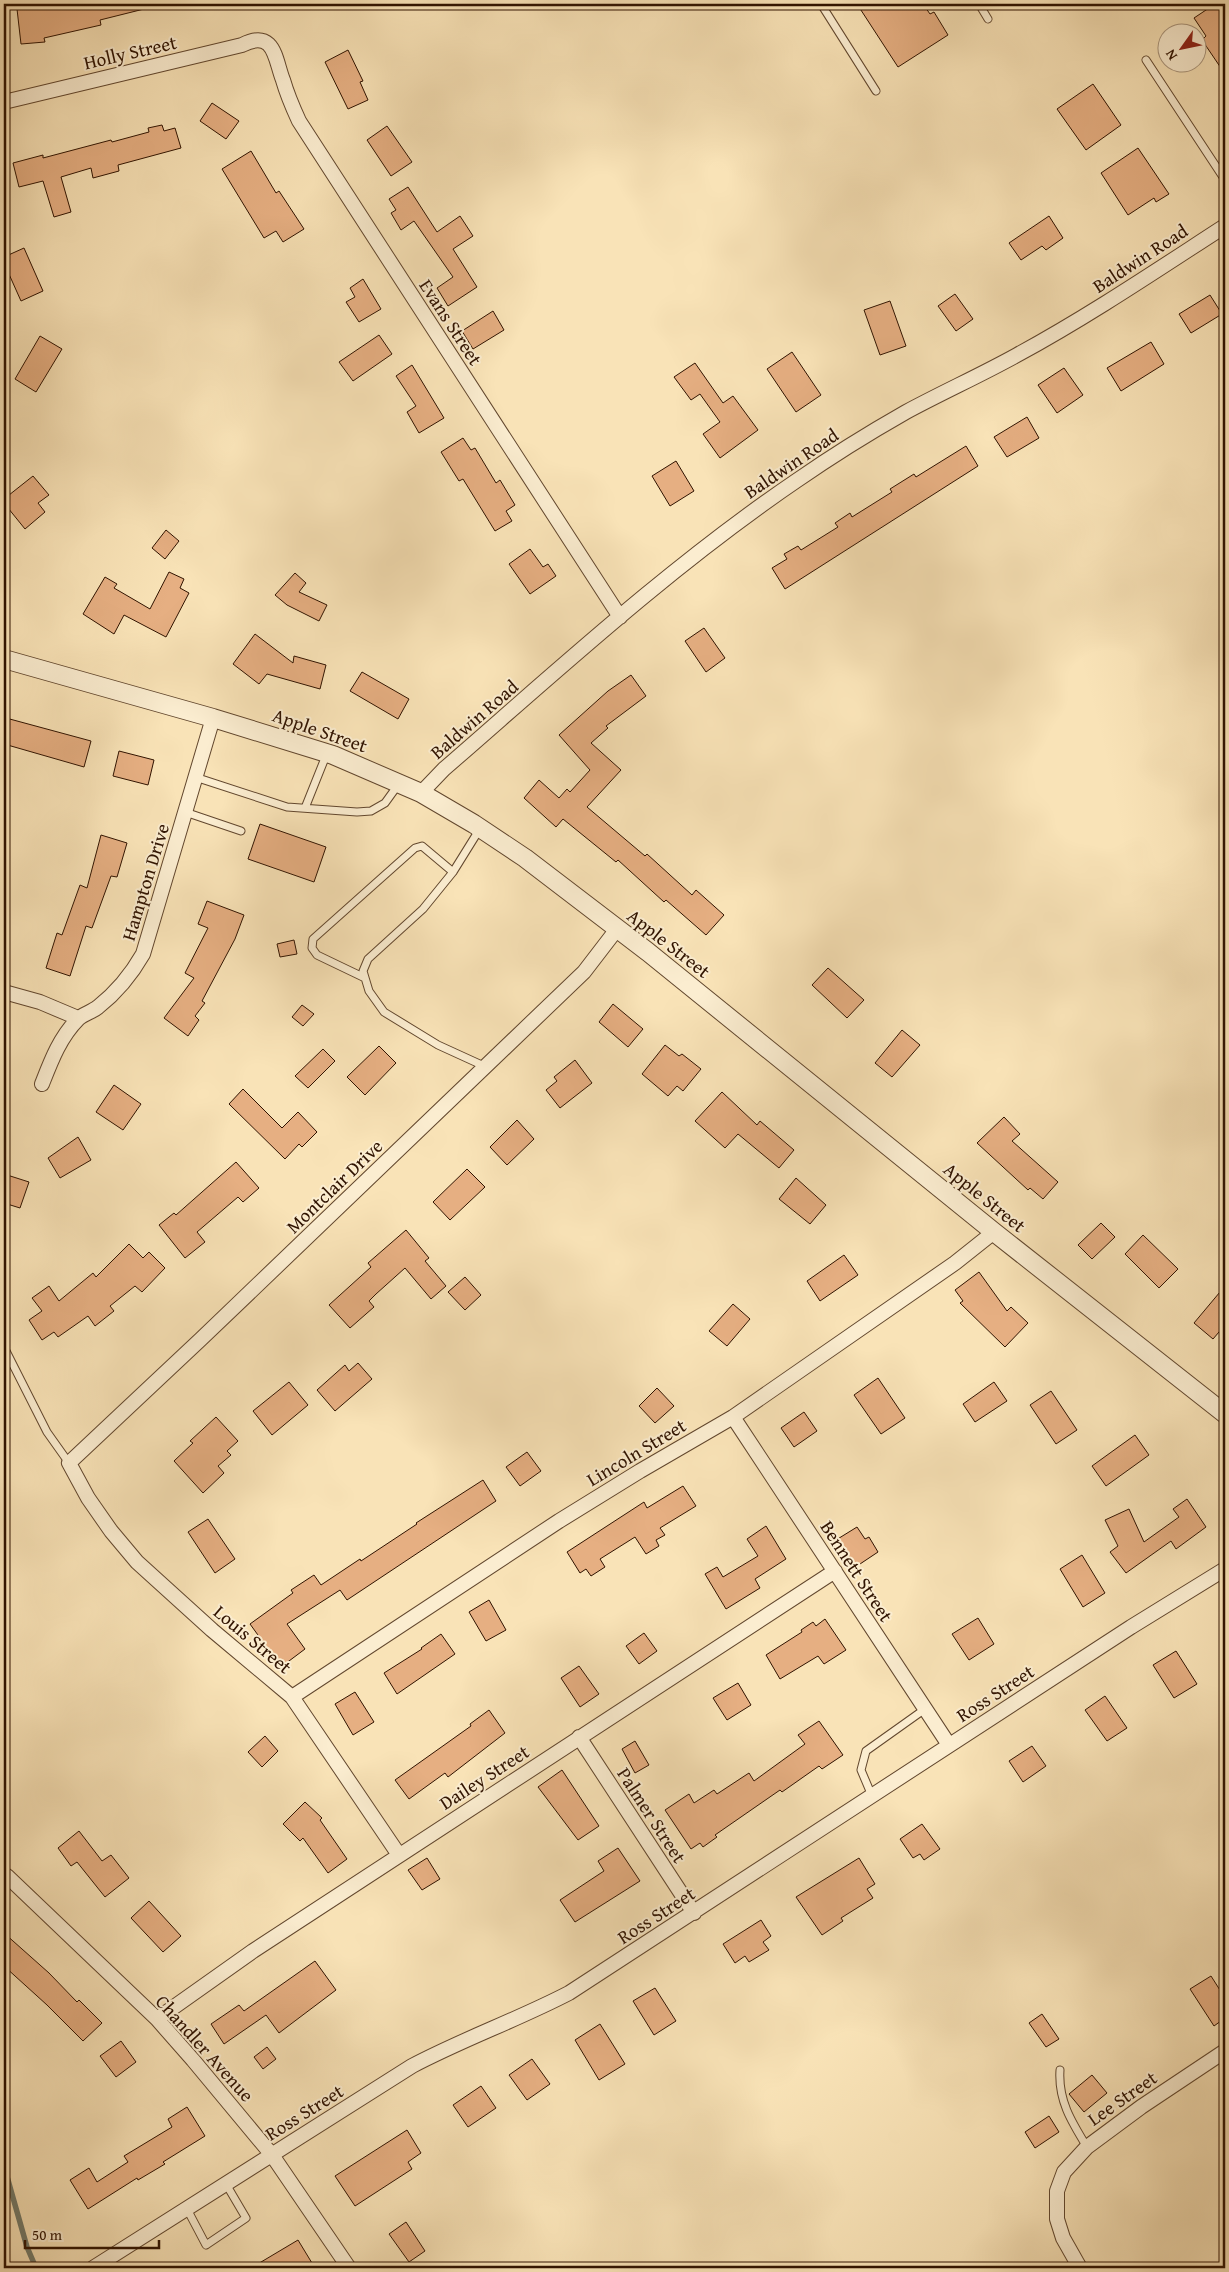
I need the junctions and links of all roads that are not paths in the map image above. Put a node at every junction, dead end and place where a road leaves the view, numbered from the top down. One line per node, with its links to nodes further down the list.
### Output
1 (820, 4): 6 (lane)
2 (979, 4): 3 (lane)
3 (988, 19)
4 (264, 42): 7 (street, Holly Street); 10 (street, Evans Street)
5 (1146, 60): 8 (lane)
6 (876, 91)
7 (4, 102)
8 (1225, 180)
9 (1225, 226): 10 (street, Baldwin Road)
10 (620, 616): 16 (street, Baldwin Road)
11 (4, 659): 12 (street, Apple Street)
12 (213, 718): 13 (street, Apple Street); 14 (street, Hampton Drive)
13 (327, 753): 15 (street, Apple Street); 17 (lane)
14 (195, 777): 17 (lane); 18 (street, Hampton Drive)
15 (400, 783): 16 (street, Apple Street); 17 (lane)
16 (421, 793): 19 (street, Apple Street)
17 (305, 808)
18 (185, 812): 20 (lane); 25 (street, Hampton Drive)
19 (474, 824): 21 (lane); 22 (street, Apple Street)
20 (241, 831)
21 (453, 872): 23 (lane); 23 (lane)
22 (617, 929): 26 (street, Montclair Drive); 28 (street, Apple Street)
23 (365, 978): 26 (lane)
24 (4, 992): 25 (street)
25 (78, 1018): 27 (street, Hampton Drive)
26 (484, 1066): 32 (street, Montclair Drive)
27 (42, 1084)
28 (994, 1232): 30 (street, Apple Street); 31 (street, Lincoln Street)
29 (4, 1347): 32 (lane)
30 (1225, 1414)
31 (733, 1417): 34 (street, Bennett Street); 35 (street, Lincoln Street)
32 (69, 1463): 35 (street, Louis Street)
33 (1225, 1569): 38 (street, Ross Street)
34 (835, 1571): 36 (street, Bennett Street); 37 (street, Dailey Street)
35 (292, 1696): 40 (street, Louis Street)
36 (925, 1709): 38 (street, Bennett Street); 39 (lane)
37 (579, 1737): 40 (street, Dailey Street); 42 (street, Palmer Street)
38 (949, 1745): 39 (street, Ross Street)
39 (872, 1796): 42 (street, Ross Street)
40 (399, 1855): 43 (street, Dailey Street)
41 (7, 1876): 43 (street, Chandler Avenue)
42 (694, 1913): 47 (street, Ross Street)
43 (157, 2019): 47 (street, Chandler Avenue)
44 (1225, 2051): 46 (street, Lee Street)
45 (1060, 2070): 46 (lane)
46 (1086, 2146): 52 (street, Lee Street)
47 (272, 2155): 48 (street, Ross Street); 51 (street, Chandler Avenue)
48 (226, 2184): 49 (street, Ross Street); 49 (lane)
49 (187, 2209): 50 (street, Ross Street)
50 (93, 2268)
51 (349, 2268)
52 (1080, 2268)

